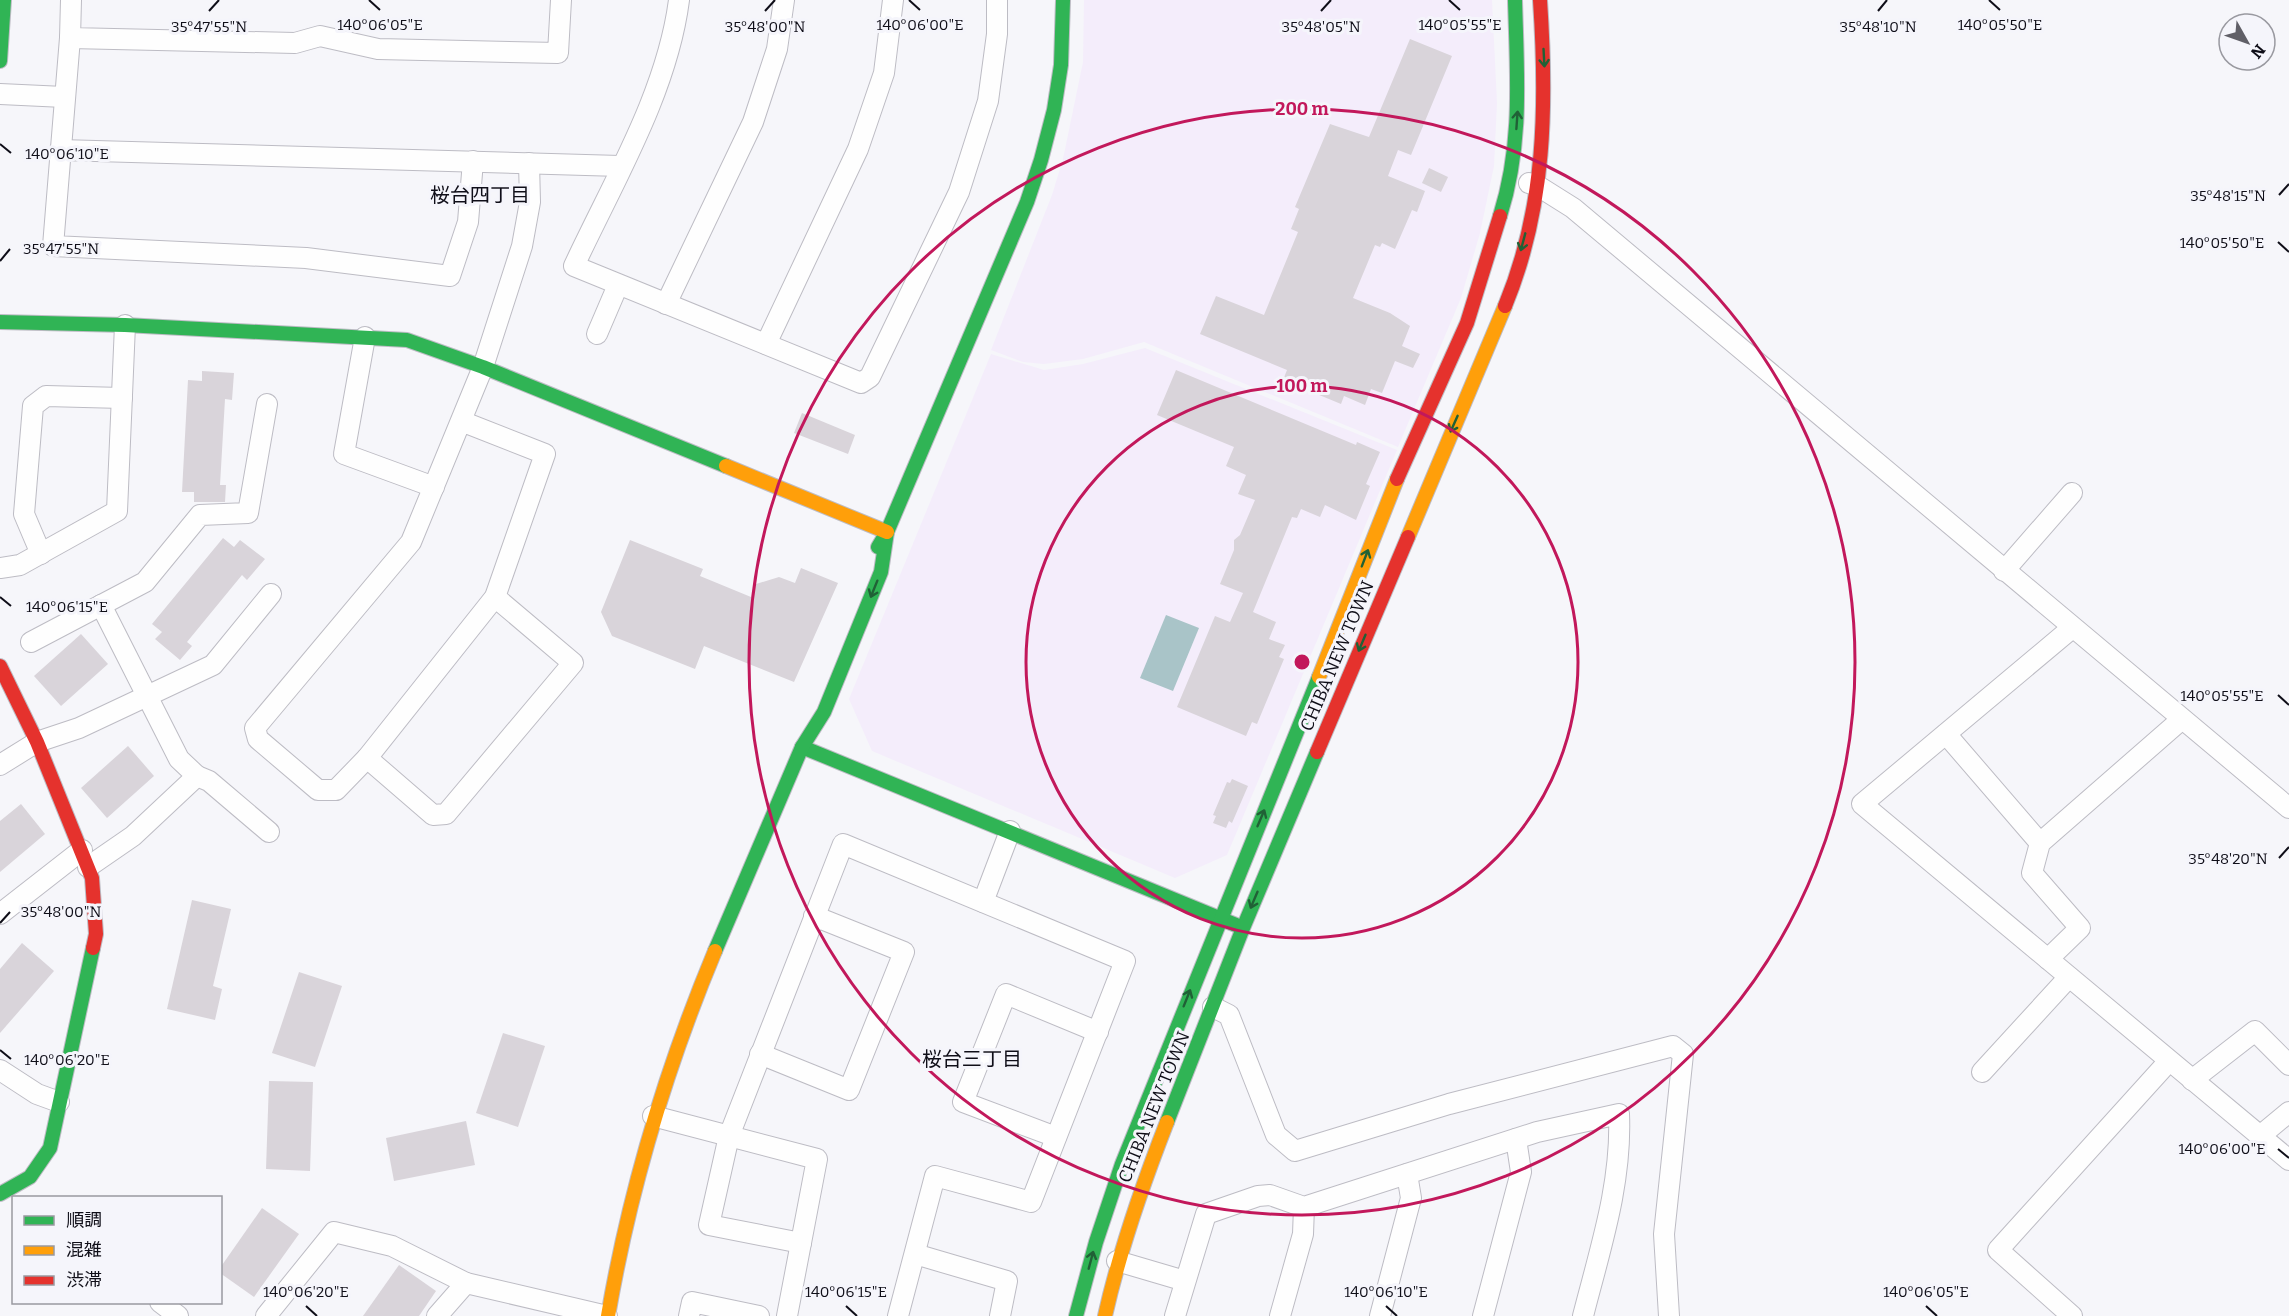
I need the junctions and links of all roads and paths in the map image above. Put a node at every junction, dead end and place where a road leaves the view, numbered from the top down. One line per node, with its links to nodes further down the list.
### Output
1 (4, 0): 12 (street)
2 (71, 0): 11 (street)
3 (561, 0): 11 (street)
4 (679, 0): 18 (street)
5 (784, 0): 22 (street)
6 (892, 0): 27 (street)
7 (998, 0): 27 (street)
8 (1063, 0): 34 (street)
9 (1515, 0): 19 (street, CHIBA NEW TOWN, one-way to 9)
10 (1540, 0): 20 (street, CHIBA NEW TOWN, one-way to 20)
11 (69, 38): 14 (street)
12 (0, 61)
13 (0, 94): 14 (street)
14 (64, 98): 15 (street)
15 (60, 150): 16 (street); 16 (street)
16 (472, 161): 17 (street)
17 (529, 163): 18 (street); 28 (street)
18 (620, 166): 21 (street)
19 (1512, 178): 20 (street); 62 (street, CHIBA NEW TOWN, one-way to 19)
20 (1538, 186): 38 (street); 63 (street, CHIBA NEW TOWN, one-way to 63)
21 (618, 285): 22 (street); 25 (street)
22 (666, 304): 27 (street)
23 (0, 322): 24 (street)
24 (125, 325): 26 (street); 29 (street)
25 (597, 334)
26 (365, 337): 28 (street); 32 (street)
27 (766, 344)
28 (483, 367): 31 (street); 34 (street)
29 (122, 399): 35 (street); 35 (street)
30 (267, 404): 41 (street)
31 (460, 421): 32 (street); 40 (street)
32 (434, 487): 51 (street)
33 (2072, 493): 38 (street)
34 (887, 532): 36 (street); 50 (street, one-way to 50)
35 (40, 554): 37 (street)
36 (870, 561)
37 (0, 568)
38 (2004, 571): 42 (street)
39 (271, 594): 45 (street)
40 (495, 597): 51 (street); 51 (street)
41 (101, 605): 43 (street); 45 (street)
42 (2072, 628): 47 (street); 48 (street)
43 (32, 642)
44 (0, 666): 49 (street)
45 (147, 696): 49 (street); 53 (street)
46 (807, 715): 50 (street)
47 (2182, 719): 54 (street); 57 (street)
48 (1946, 734): 57 (street); 64 (street)
49 (37, 742): 52 (street); 58 (street)
50 (802, 747): 55 (street); 76 (street)
51 (367, 758)
52 (0, 765)
53 (197, 776): 56 (street); 58 (street)
54 (2286, 800)
55 (1010, 831): 59 (street); 62 (street)
56 (269, 832)
57 (2040, 843): 64 (street)
58 (85, 858): 60 (street); 74 (street)
59 (983, 902): 61 (street); 67 (street)
60 (0, 914)
61 (814, 916): 68 (street); 68 (street)
62 (1219, 918): 63 (street); 100 (street, CHIBA NEW TOWN, one-way to 62)
63 (1243, 927): 66 (street, CHIBA NEW TOWN)
64 (2048, 959): 65 (street)
65 (2069, 977): 69 (street); 72 (street)
66 (1213, 1007): 87 (street, CHIBA NEW TOWN); 107 (street)
67 (1098, 1032): 79 (street); 79 (street)
68 (760, 1054): 77 (street)
69 (2169, 1060): 73 (street); 108 (street)
70 (2289, 1065): 73 (street)
71 (0, 1071): 74 (street)
72 (1982, 1072)
73 (2192, 1080): 78 (street)
74 (59, 1102): 83 (street)
75 (2289, 1112): 78 (street)
76 (653, 1116): 77 (street); 94 (street)
77 (729, 1136): 85 (street); 85 (street)
78 (2260, 1136): 81 (street)
79 (1056, 1137): 86 (street)
80 (1516, 1139): 82 (street); 105 (street); 106 (street)
81 (2289, 1160)
82 (1407, 1174): 84 (street); 104 (street)
83 (0, 1194)
84 (1304, 1207): 88 (street); 103 (street)
85 (801, 1243): 97 (street)
86 (915, 1254): 98 (street); 99 (street)
87 (1118, 1262): 88 (street); 101 (street, CHIBA NEW TOWN)
88 (1185, 1281): 102 (street)
89 (466, 1283): 92 (street); 93 (street); 94 (street)
90 (163, 1304): 91 (street)
91 (178, 1316)
92 (266, 1316)
93 (437, 1316)
94 (608, 1316)
95 (689, 1316): 96 (street)
96 (759, 1316)
97 (787, 1316)
98 (898, 1316)
99 (1000, 1316)
100 (1076, 1316)
101 (1105, 1316)
102 (1175, 1316)
103 (1280, 1316)
104 (1380, 1316)
105 (1483, 1316)
106 (1582, 1316)
107 (1669, 1316)
108 (2072, 1316)

